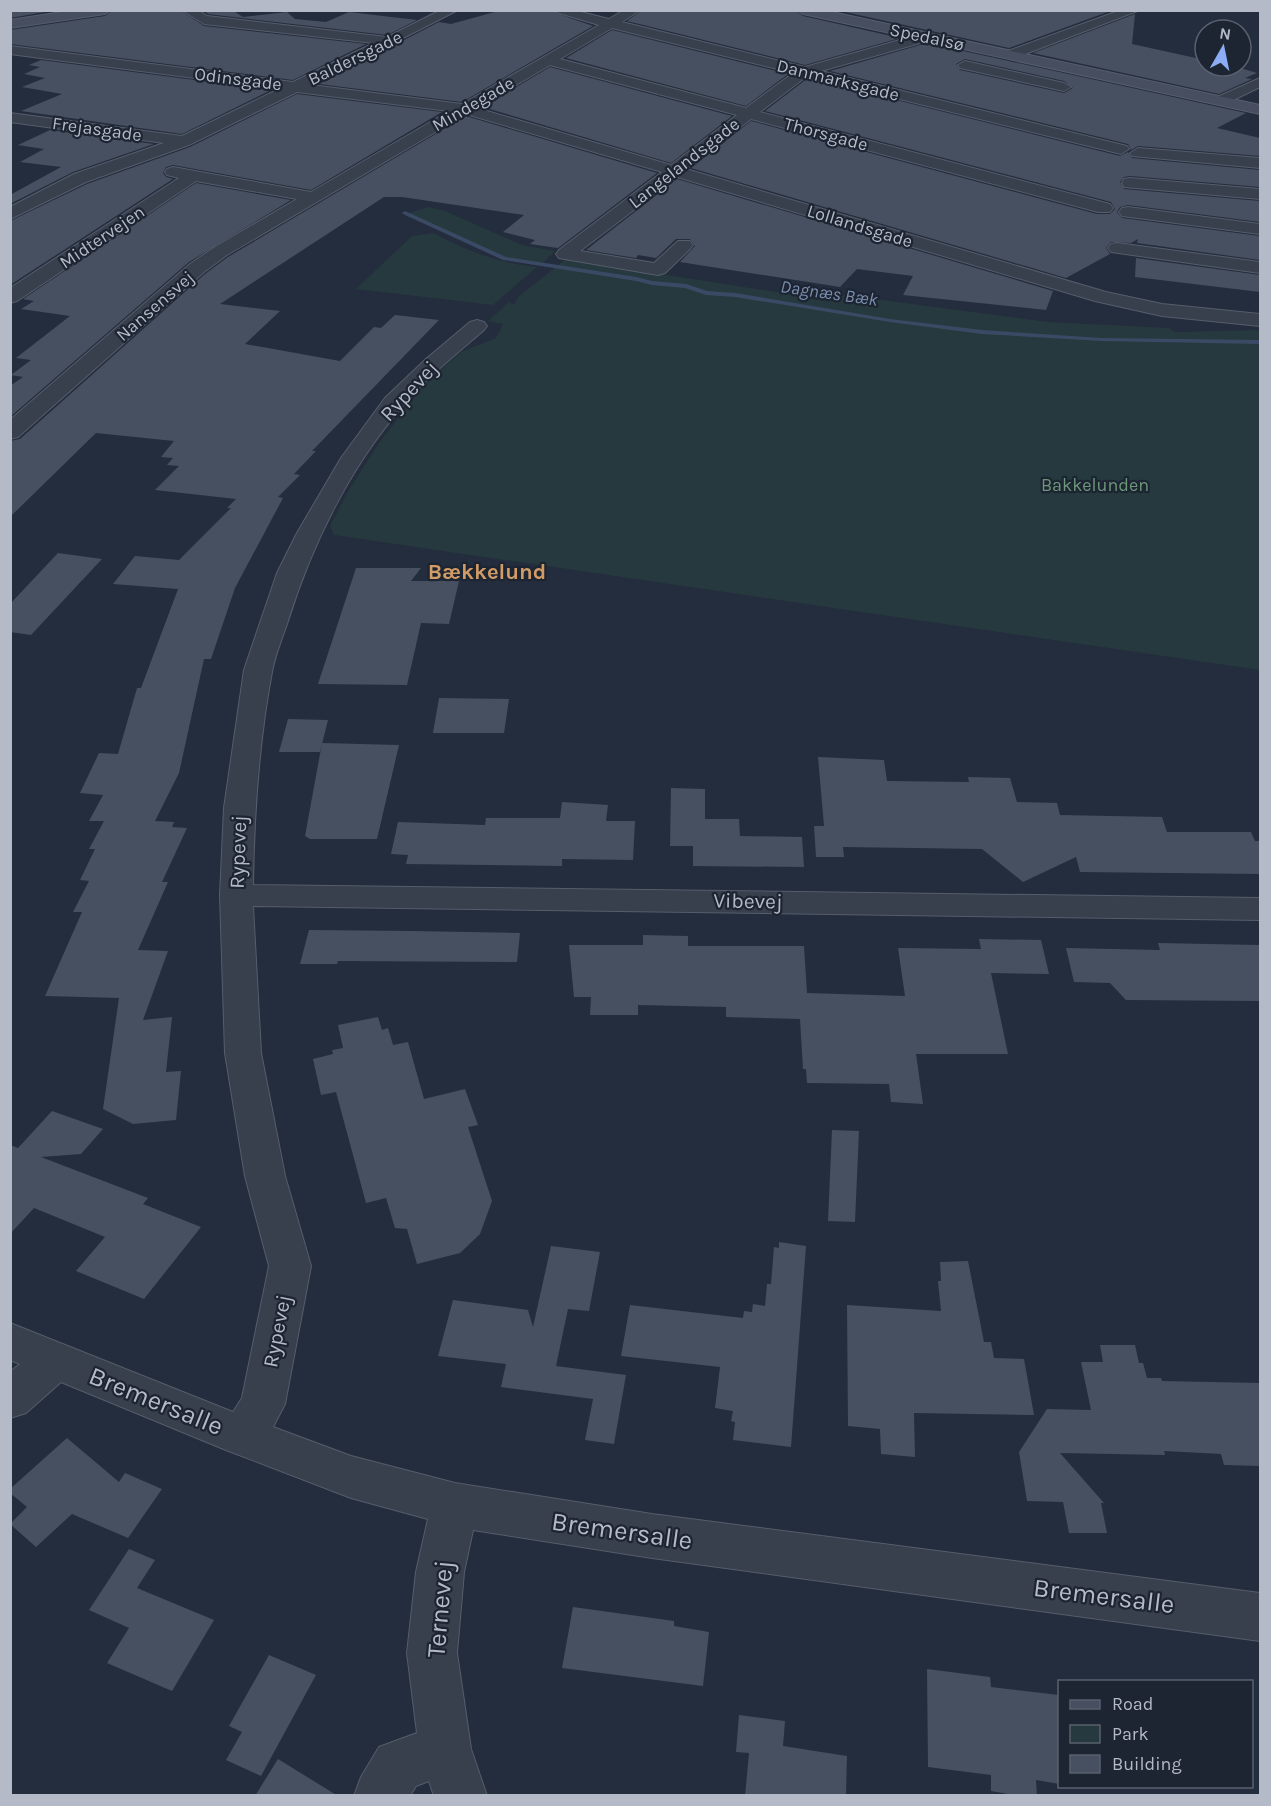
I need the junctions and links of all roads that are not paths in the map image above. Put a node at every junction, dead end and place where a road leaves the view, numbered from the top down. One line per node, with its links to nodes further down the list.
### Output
1 (105, 10): 8 (street)
2 (188, 10): 11 (street)
3 (453, 10): 11 (street, Baldersgade)
4 (555, 10): 9 (street, Danmarksgade)
5 (634, 10): 9 (street, Mindegade)
6 (803, 10): 10 (street, Spedalsø)
7 (1134, 10): 13 (street)
8 (10, 24)
9 (610, 24): 14 (street, Mindegade); 17 (street, Danmarksgade)
10 (926, 37): 13 (street, Spedalsø); 17 (street, Langelandsgade)
11 (389, 41): 20 (street, Baldersgade)
12 (10, 50): 20 (street, Odinsgade)
13 (1010, 55): 15 (street, Spedalsø)
14 (548, 60): 23 (street, Mindegade); 25 (street, Thorsgade)
15 (1051, 64): 18 (street); 22 (street, Spedalsø)
16 (965, 65): 18 (street, Spedalsø)
17 (804, 72): 25 (street, Langelandsgade); 28 (street, Danmarksgade)
18 (1018, 77): 21 (street, Spedalsø)
19 (1260, 82): 22 (street)
20 (296, 86): 23 (street, Odinsgade); 27 (street, Baldersgade)
21 (1064, 87)
22 (1220, 101): 24 (street, Spedalsø)
23 (465, 109): 32 (street, Lollandsgade); 36 (street, Mindegade)
24 (1260, 110)
25 (748, 113): 32 (street, Langelandsgade); 37 (street, Thorsgade)
26 (10, 117): 27 (street, Frejasgade)
27 (183, 141): 30 (street, Baldersgade)
28 (1121, 149)
29 (1138, 153): 31 (street)
30 (126, 163): 33 (street); 39 (street, Baldersgade)
31 (1260, 163)
32 (675, 171): 41 (street, Langelandsgade); 45 (street, Lollandsgade)
33 (193, 176): 36 (street); 44 (street, Midtervejen)
34 (1130, 183): 35 (street)
35 (1260, 194)
36 (313, 197): 47 (street, Nansensvej)
37 (1104, 208)
38 (1128, 213): 40 (street)
39 (10, 214)
40 (1260, 229)
41 (684, 245)
42 (1117, 248): 43 (street)
43 (1260, 268)
44 (10, 297)
45 (1260, 320)
46 (477, 326): 48 (street, Rypevej)
47 (10, 432)
48 (236, 895): 49 (street, Vibevej); 53 (street, Rypevej)
49 (1260, 909)
50 (10, 1341): 51 (street, Bremersalle)
51 (56, 1360): 52 (street); 53 (street, Bremersalle)
52 (10, 1399)
53 (242, 1436): 54 (street, Bremersalle)
54 (455, 1505): 55 (street, Bremersalle); 56 (street, Ternevej)
55 (1260, 1617)
56 (453, 1772): 57 (street, Ternevej)
57 (380, 1796)

